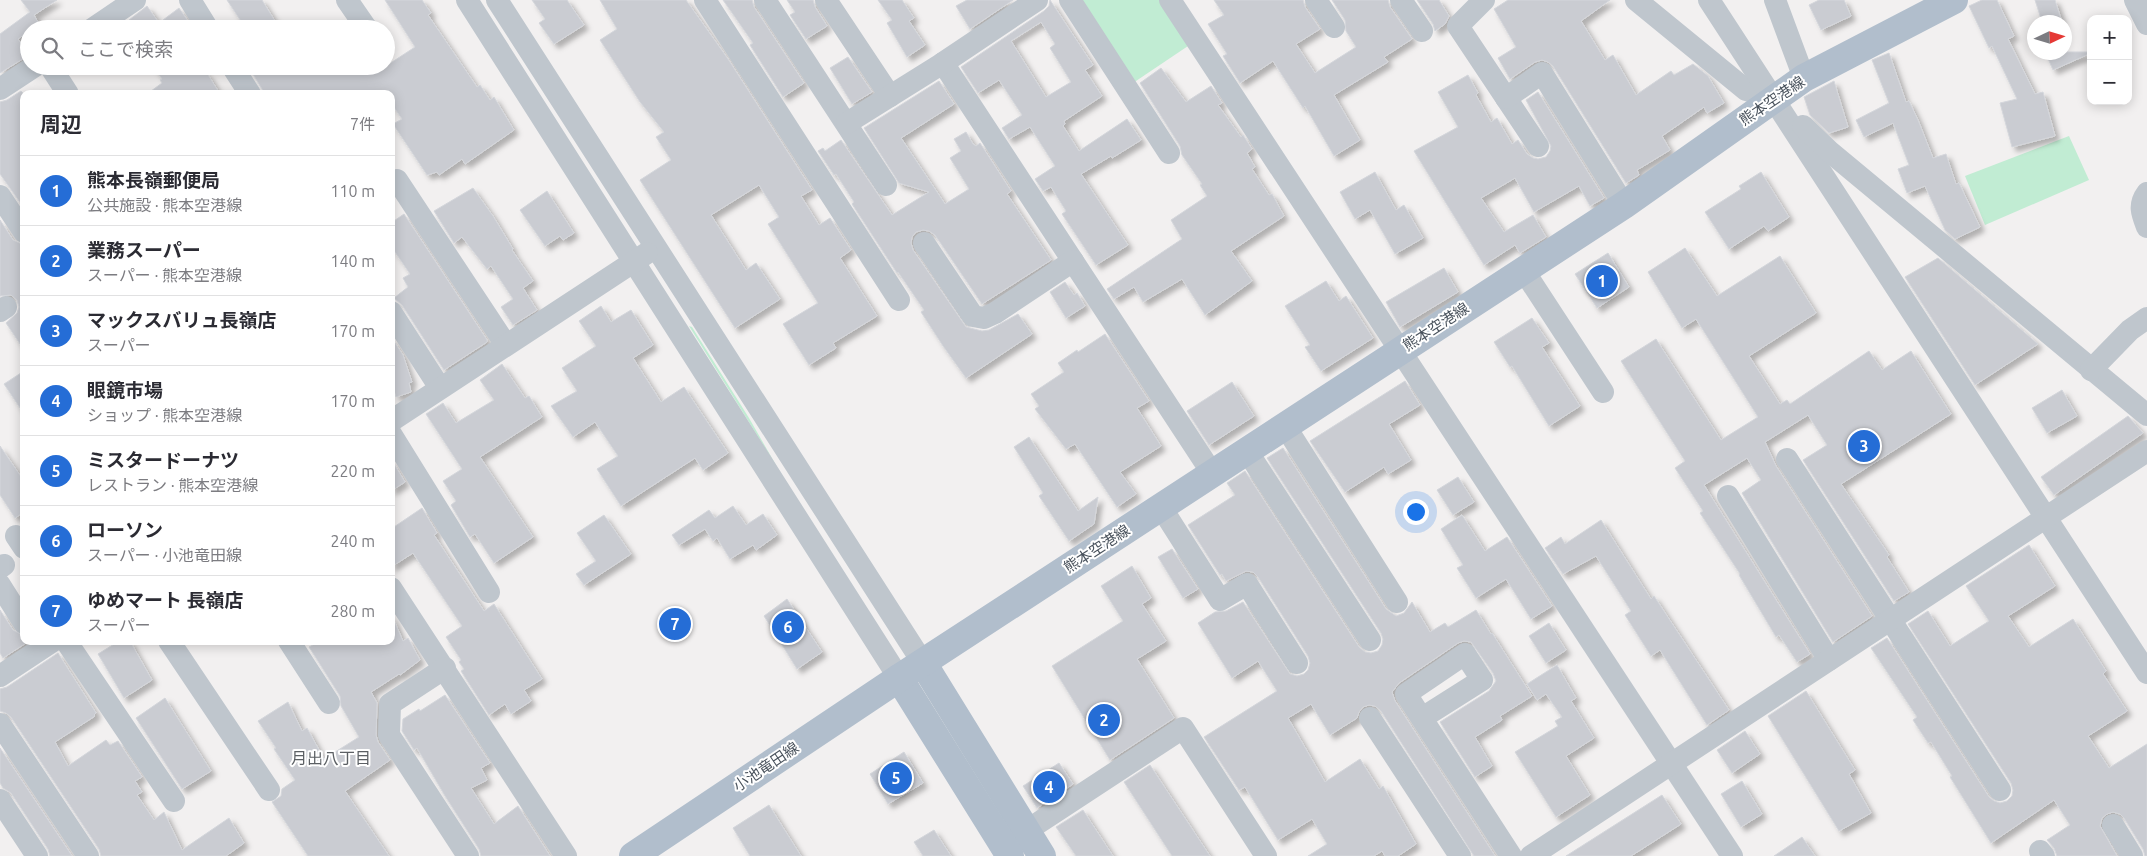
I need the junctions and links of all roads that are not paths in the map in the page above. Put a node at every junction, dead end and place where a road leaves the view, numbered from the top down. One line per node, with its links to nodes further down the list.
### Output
1 (135, 0): 20 (street)
2 (190, 0): 21 (street)
3 (347, 0): 22 (street)
4 (467, 0): 49 (street)
5 (497, 0): 48 (street)
6 (705, 0): 52 (street)
7 (765, 0): 37 (street)
8 (826, 0): 34 (street)
9 (1070, 0): 39 (street)
10 (1170, 0): 56 (street)
11 (1316, 0): 24 (street)
12 (1401, 0): 25 (street)
13 (1484, 0): 35 (street)
14 (1636, 0): 36 (street)
15 (1708, 0): 36 (street)
16 (1775, 0): 30 (street)
17 (1954, 0): 30 (main road, 熊本空港線)
18 (2135, 0): 23 (street)
19 (1033, 1): 26 (street)
20 (105, 20)
21 (202, 20)
22 (361, 20)
23 (2147, 24)
24 (1334, 27)
25 (1422, 31)
26 (943, 63): 34 (street); 50 (street)
27 (21, 75): 31 (street)
28 (56, 75): 32 (street)
29 (238, 75): 33 (street)
30 (1804, 78): 36 (main road, 熊本空港線)
31 (0, 89)
32 (65, 90)
33 (247, 90)
34 (890, 96): 37 (street)
35 (1506, 98): 38 (street); 44 (street)
36 (1774, 98): 44 (main road, 熊本空港線); 57 (street); 70 (street)
37 (847, 123): 41 (street)
38 (1538, 146)
39 (1169, 154)
40 (397, 180): 55 (street)
41 (886, 185)
42 (2147, 193): 46 (street)
43 (0, 196): 45 (street)
44 (1624, 204): 51 (main road, 熊本空港線)
45 (20, 226)
46 (2147, 227)
47 (924, 243): 50 (street)
48 (656, 247): 49 (street); 83 (street)
49 (634, 261): 55 (street); 88 (street)
50 (1073, 261): 67 (street)
51 (1524, 270): 56 (main road, 熊本空港線); 59 (street)
52 (900, 300)
53 (395, 318): 58 (street)
54 (2147, 318): 57 (street)
55 (506, 345): 58 (street)
56 (1399, 351): 62 (main road, 熊本空港線); 93 (street)
57 (2091, 370): 60 (street)
58 (440, 388): 61 (street)
59 (1603, 392)
60 (2147, 415)
61 (395, 418)
62 (1285, 426): 65 (main road, 熊本空港線); 74 (street)
63 (395, 440): 72 (street)
64 (2147, 450): 70 (street)
65 (1246, 451): 67 (main road, 熊本空港線); 77 (street)
66 (1787, 460): 76 (street)
67 (1212, 473): 69 (main road, 熊本空港線)
68 (1728, 496): 82 (street)
69 (1162, 507): 83 (main road, 熊本空港線); 84 (street)
70 (2046, 518): 76 (street); 86 (street)
71 (1, 573): 75 (street)
72 (489, 592)
73 (395, 594): 85 (street)
74 (1397, 602)
75 (20, 614)
76 (1890, 620): 82 (street); 95 (street)
77 (1370, 640)
78 (42, 645): 87 (street)
79 (69, 645): 97 (street)
80 (173, 645): 94 (street)
81 (292, 645): 89 (street)
82 (1829, 660): 93 (street)
83 (923, 663): 88 (main road, 熊本空港線); 99 (main road)
84 (1297, 663)
85 (444, 668): 102 (street); 103 (street)
86 (2147, 674)
87 (0, 676)
88 (899, 678): 104 (main road, 小池竜田線); 105 (main road)
89 (328, 702)
90 (1370, 718): 108 (street)
91 (1422, 718): 109 (street)
92 (0, 724): 100 (street)
93 (1672, 763): 110 (street); 111 (street)
94 (269, 790)
95 (2000, 790)
96 (0, 800): 101 (street)
97 (174, 801)
98 (2113, 825): 112 (street)
99 (1026, 831): 106 (main road); 107 (street)
100 (97, 855)
101 (37, 856)
102 (468, 856)
103 (566, 856)
104 (633, 856)
105 (1010, 856)
106 (1042, 856)
107 (1266, 856)
108 (1460, 856)
109 (1510, 856)
110 (1531, 856)
111 (1732, 856)
112 (2132, 856)

